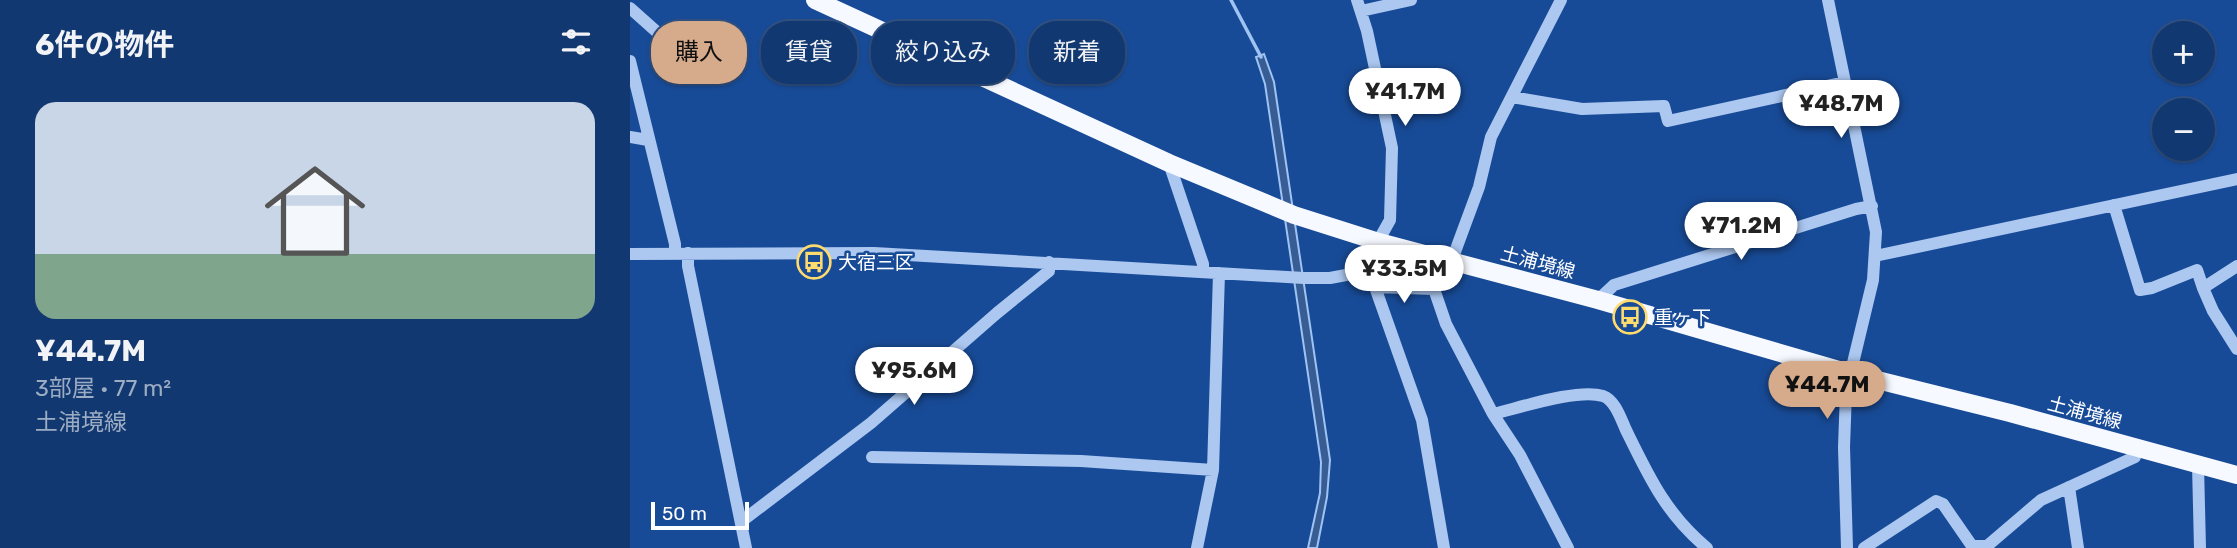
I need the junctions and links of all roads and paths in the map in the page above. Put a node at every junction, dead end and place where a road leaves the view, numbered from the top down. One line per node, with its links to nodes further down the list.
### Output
1 (815, 0): 13 (main road, 土浦境線)
2 (1411, 0): 5 (street)
3 (1561, 0): 10 (street)
4 (1828, 0): 9 (street)
5 (1359, 5): 17 (street)
6 (630, 8): 7 (street)
7 (651, 27)
8 (630, 61): 12 (street)
9 (1845, 82): 10 (street); 16 (street)
10 (1512, 97): 21 (street)
11 (630, 137): 12 (street)
12 (648, 140): 19 (street)
13 (1170, 163): 17 (main road, 土浦境線); 25 (street)
14 (2237, 179): 15 (street)
15 (2114, 205): 20 (street); 28 (street)
16 (1872, 206): 20 (street); 29 (street)
17 (1379, 242): 21 (main road, 土浦境線); 24 (street)
18 (630, 254): 19 (street)
19 (682, 254): 22 (street); 39 (street)
20 (1875, 256): 31 (street)
21 (1452, 260): 29 (main road, 土浦境線)
22 (1049, 262): 25 (street); 39 (street)
23 (2237, 266): 28 (street)
24 (1357, 270): 26 (street); 27 (street)
25 (1203, 272): 26 (street)
26 (1219, 273): 36 (street)
27 (1376, 287): 32 (street); 42 (street)
28 (2203, 288): 30 (street)
29 (1598, 300): 31 (main road, 土浦境線)
30 (2237, 349)
31 (1849, 373): 33 (main road, 土浦境線); 45 (street)
32 (1493, 414): 43 (street); 44 (street)
33 (2137, 448): 35 (main road, 土浦境線); 38 (street)
34 (872, 457): 36 (street)
35 (2198, 465): 37 (main road, 土浦境線); 48 (street)
36 (1213, 470): 41 (street)
37 (2237, 475)
38 (2069, 487): 46 (street); 47 (street)
39 (741, 519): 40 (street)
40 (747, 548)
41 (1197, 548)
42 (1444, 548)
43 (1568, 548)
44 (1707, 548)
45 (1847, 548)
46 (1864, 548)
47 (2078, 548)
48 (2200, 548)

